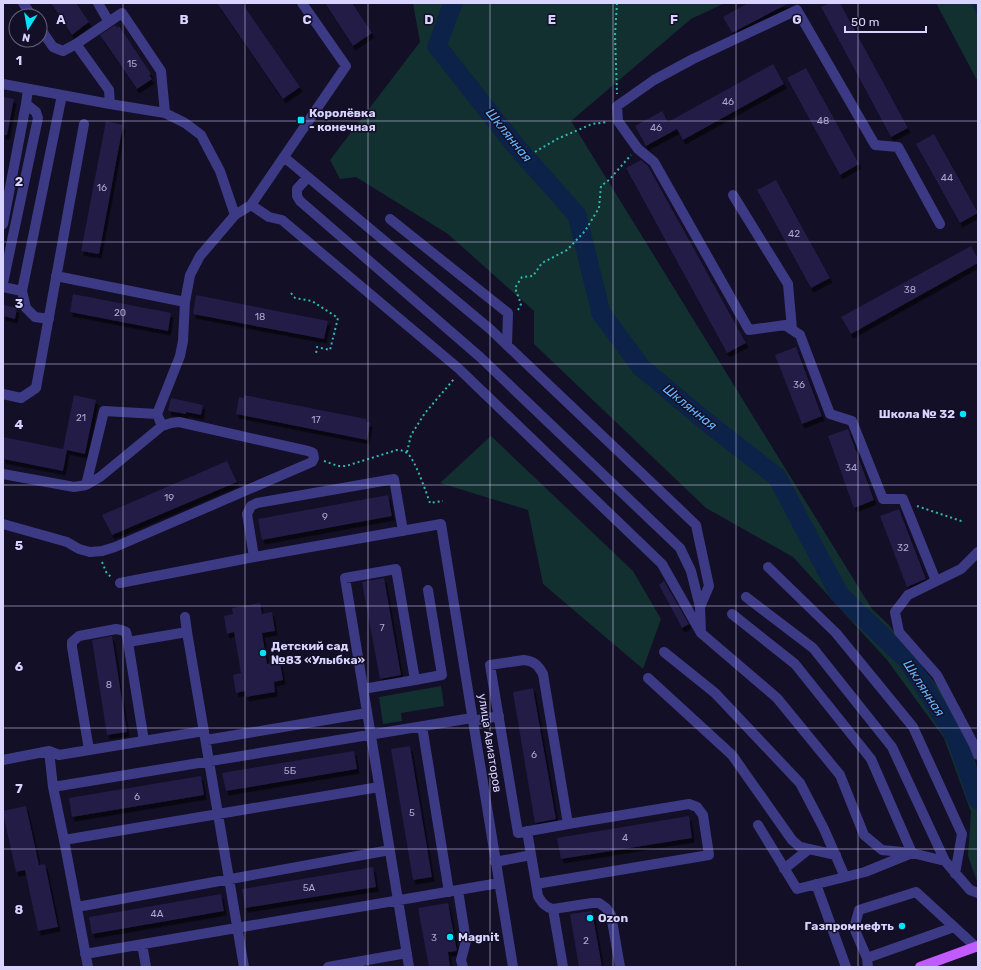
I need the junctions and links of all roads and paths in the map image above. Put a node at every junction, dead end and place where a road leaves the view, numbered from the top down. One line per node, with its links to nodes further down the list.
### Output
1 (98, 3): 4 (street)
2 (302, 3): 18 (street)
3 (617, 3): 12 (path)
4 (109, 22): 6 (street); 13 (street)
5 (48, 40): 6 (street)
6 (76, 44): 11 (street)
7 (3, 84): 8 (street)
8 (28, 89): 9 (street); 10 (street)
9 (62, 95): 11 (street); 30 (street)
10 (26, 104): 24 (street); 28 (street)
11 (110, 104): 13 (street)
12 (618, 106): 14 (street); 25 (street)
13 (165, 112): 22 (street)
14 (618, 121): 16 (street); 17 (path)
15 (84, 124): 27 (street)
16 (638, 149): 26 (path); 34 (street)
17 (535, 152)
18 (284, 157): 19 (street); 21 (street)
19 (308, 177): 35 (street); 56 (street)
20 (733, 195): 34 (street)
21 (251, 205): 22 (street); 60 (street)
22 (235, 215): 32 (street)
23 (390, 219): 35 (street)
24 (3, 224)
25 (940, 224)
26 (578, 240)
27 (56, 276): 32 (street); 33 (street)
28 (3, 283)
29 (3, 288): 30 (street)
30 (22, 291): 33 (street)
31 (291, 293): 36 (path)
32 (185, 302): 38 (street)
33 (49, 319): 37 (street)
34 (792, 329): 44 (street)
35 (507, 345): 56 (street)
36 (316, 354)
37 (3, 394)
38 (157, 414): 39 (street); 42 (street)
39 (162, 426): 40 (street); 42 (street)
40 (314, 458): 43 (path); 48 (street)
41 (3, 474): 42 (street)
42 (86, 485)
43 (443, 500)
44 (904, 502): 45 (path); 52 (street)
45 (964, 522)
46 (3, 524): 48 (street)
47 (403, 531): 50 (street); 50 (street); 68 (street, улица Авиаторов)
48 (97, 552): 53 (path)
49 (978, 552): 52 (street)
50 (254, 557): 53 (street)
51 (768, 567): 93 (street)
52 (936, 581): 75 (street)
53 (120, 583)
54 (428, 590): 64 (street)
55 (746, 596): 90 (street)
56 (700, 607): 60 (street)
57 (732, 614): 87 (street)
58 (185, 617): 59 (street)
59 (187, 632): 61 (street); 71 (street)
60 (701, 633): 87 (street)
61 (128, 642): 72 (street); 73 (street)
62 (664, 652): 89 (street)
63 (648, 678): 85 (street)
64 (414, 680): 65 (street); 65 (street)
65 (363, 689): 66 (street)
66 (367, 713): 70 (street); 71 (street)
67 (499, 716): 68 (street); 81 (street); 83 (street)
68 (473, 719): 69 (street); 91 (street, улица Авиаторов)
69 (422, 726): 70 (street); 99 (street)
70 (370, 734): 77 (street); 79 (street)
71 (205, 735): 72 (street); 77 (street)
72 (144, 741): 73 (street)
73 (89, 750): 74 (street)
74 (49, 752): 76 (street); 78 (street)
75 (978, 755)
76 (3, 760)
77 (209, 761): 78 (street); 80 (street)
78 (53, 787): 84 (street)
79 (379, 787): 80 (street); 86 (street)
80 (218, 814): 84 (street); 95 (street)
81 (568, 824): 83 (street); 97 (street)
82 (758, 825): 92 (street)
83 (527, 831): 88 (street)
84 (64, 840): 102 (street)
85 (809, 849): 89 (street); 92 (street)
86 (390, 850): 95 (street); 101 (street)
87 (912, 853): 90 (street); 94 (street)
88 (532, 855): 91 (street); 97 (street)
89 (836, 855): 94 (street)
90 (945, 861): 93 (street)
91 (495, 862): 96 (street, улица Авиаторов)
92 (784, 869): 98 (street)
93 (956, 874): 100 (street)
94 (845, 877): 98 (street)
95 (229, 879): 102 (street); 105 (street)
96 (499, 883): 99 (street); 117 (street, улица Авиаторов)
97 (536, 884): 103 (street)
98 (816, 884): 120 (street)
99 (454, 891): 101 (street); 116 (street)
100 (978, 894)
101 (398, 900): 105 (street); 108 (street)
102 (77, 907): 109 (street)
103 (553, 910): 118 (street); 119 (street)
104 (954, 927): 107 (street); 110 (street); 110 (street)
105 (237, 928): 106 (street); 113 (street)
106 (142, 944): 109 (street); 112 (street)
107 (977, 947): 121 (main road)
108 (407, 953): 114 (street); 115 (street)
109 (85, 954): 111 (street)
110 (868, 962)
111 (88, 967)
112 (146, 967)
113 (244, 967)
114 (328, 967)
115 (409, 967)
116 (463, 967)
117 (513, 967)
118 (562, 967)
119 (620, 967)
120 (846, 967)
121 (920, 967)

